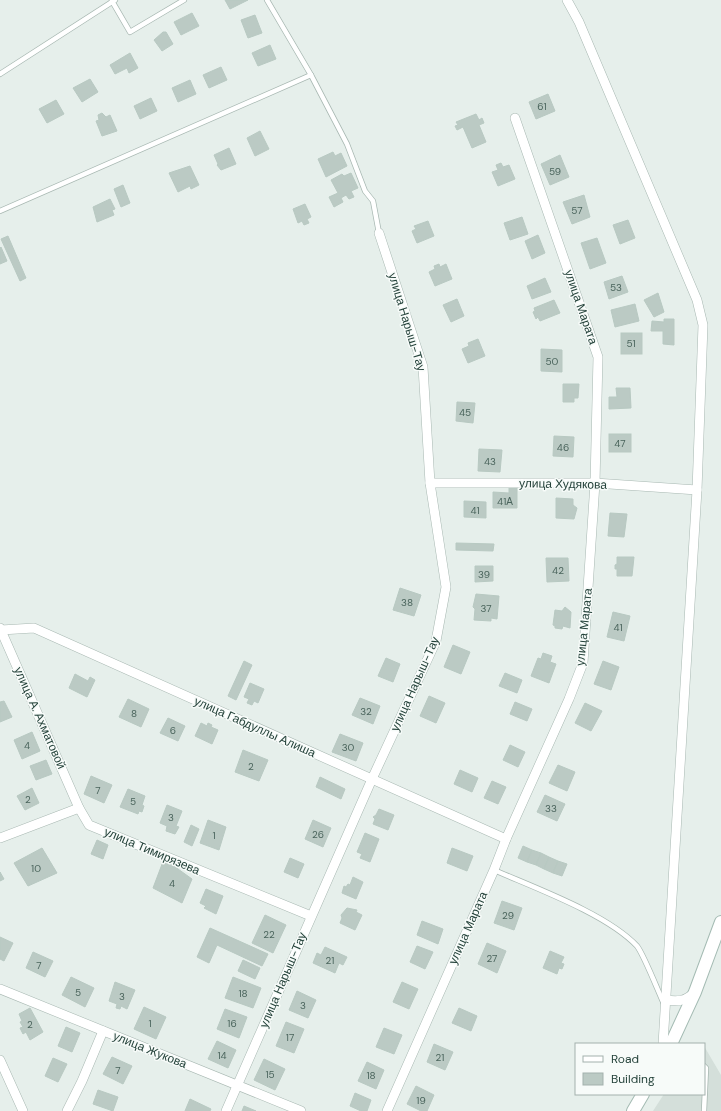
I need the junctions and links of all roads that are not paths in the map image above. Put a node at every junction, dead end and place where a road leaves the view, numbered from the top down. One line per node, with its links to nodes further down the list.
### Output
1 (184, 0): 4 (lane)
2 (267, 0): 6 (lane)
3 (568, 0): 12 (street)
4 (114, 1): 5 (lane)
5 (0, 74)
6 (310, 75): 8 (lane); 9 (lane)
7 (515, 118): 11 (street, улица Марата)
8 (0, 211)
9 (379, 232): 10 (street, улица Нарыш-Тау)
10 (430, 482): 11 (street, улица Худякова); 14 (street, улица Нарыш-Тау)
11 (595, 484): 12 (street, улица Худякова); 17 (street, улица Марата)
12 (697, 490): 23 (street)
13 (0, 629): 14 (street, улица Габдуллы Алиша); 15 (street, улица А. Ахматовой)
14 (372, 779): 17 (street, улица Габдуллы Алиша); 19 (street, улица Нарыш-Тау)
15 (79, 808): 16 (street); 19 (street, улица Тимирязева)
16 (0, 838)
17 (506, 838): 18 (street, улица Марата)
18 (494, 870): 23 (lane); 37 (street, улица Марата)
19 (311, 916): 29 (street, улица Нарыш-Тау)
20 (721, 922): 22 (main road)
21 (0, 989): 24 (street, улица Жукова)
22 (695, 992): 23 (street); 25 (main road)
23 (666, 1004): 26 (street)
24 (103, 1031): 29 (street, улица Жукова); 34 (street)
25 (674, 1040)
26 (663, 1043)
27 (0, 1060): 33 (street)
28 (705, 1067): 30 (lane)
29 (238, 1086): 35 (street, улица Нарыш-Тау); 36 (street, улица Жукова)
30 (705, 1090)
31 (642, 1095): 38 (main road)
32 (705, 1095): 39 (lane)
33 (23, 1111)
34 (67, 1111)
35 (226, 1111)
36 (301, 1111)
37 (387, 1111)
38 (633, 1111)
39 (704, 1111)

